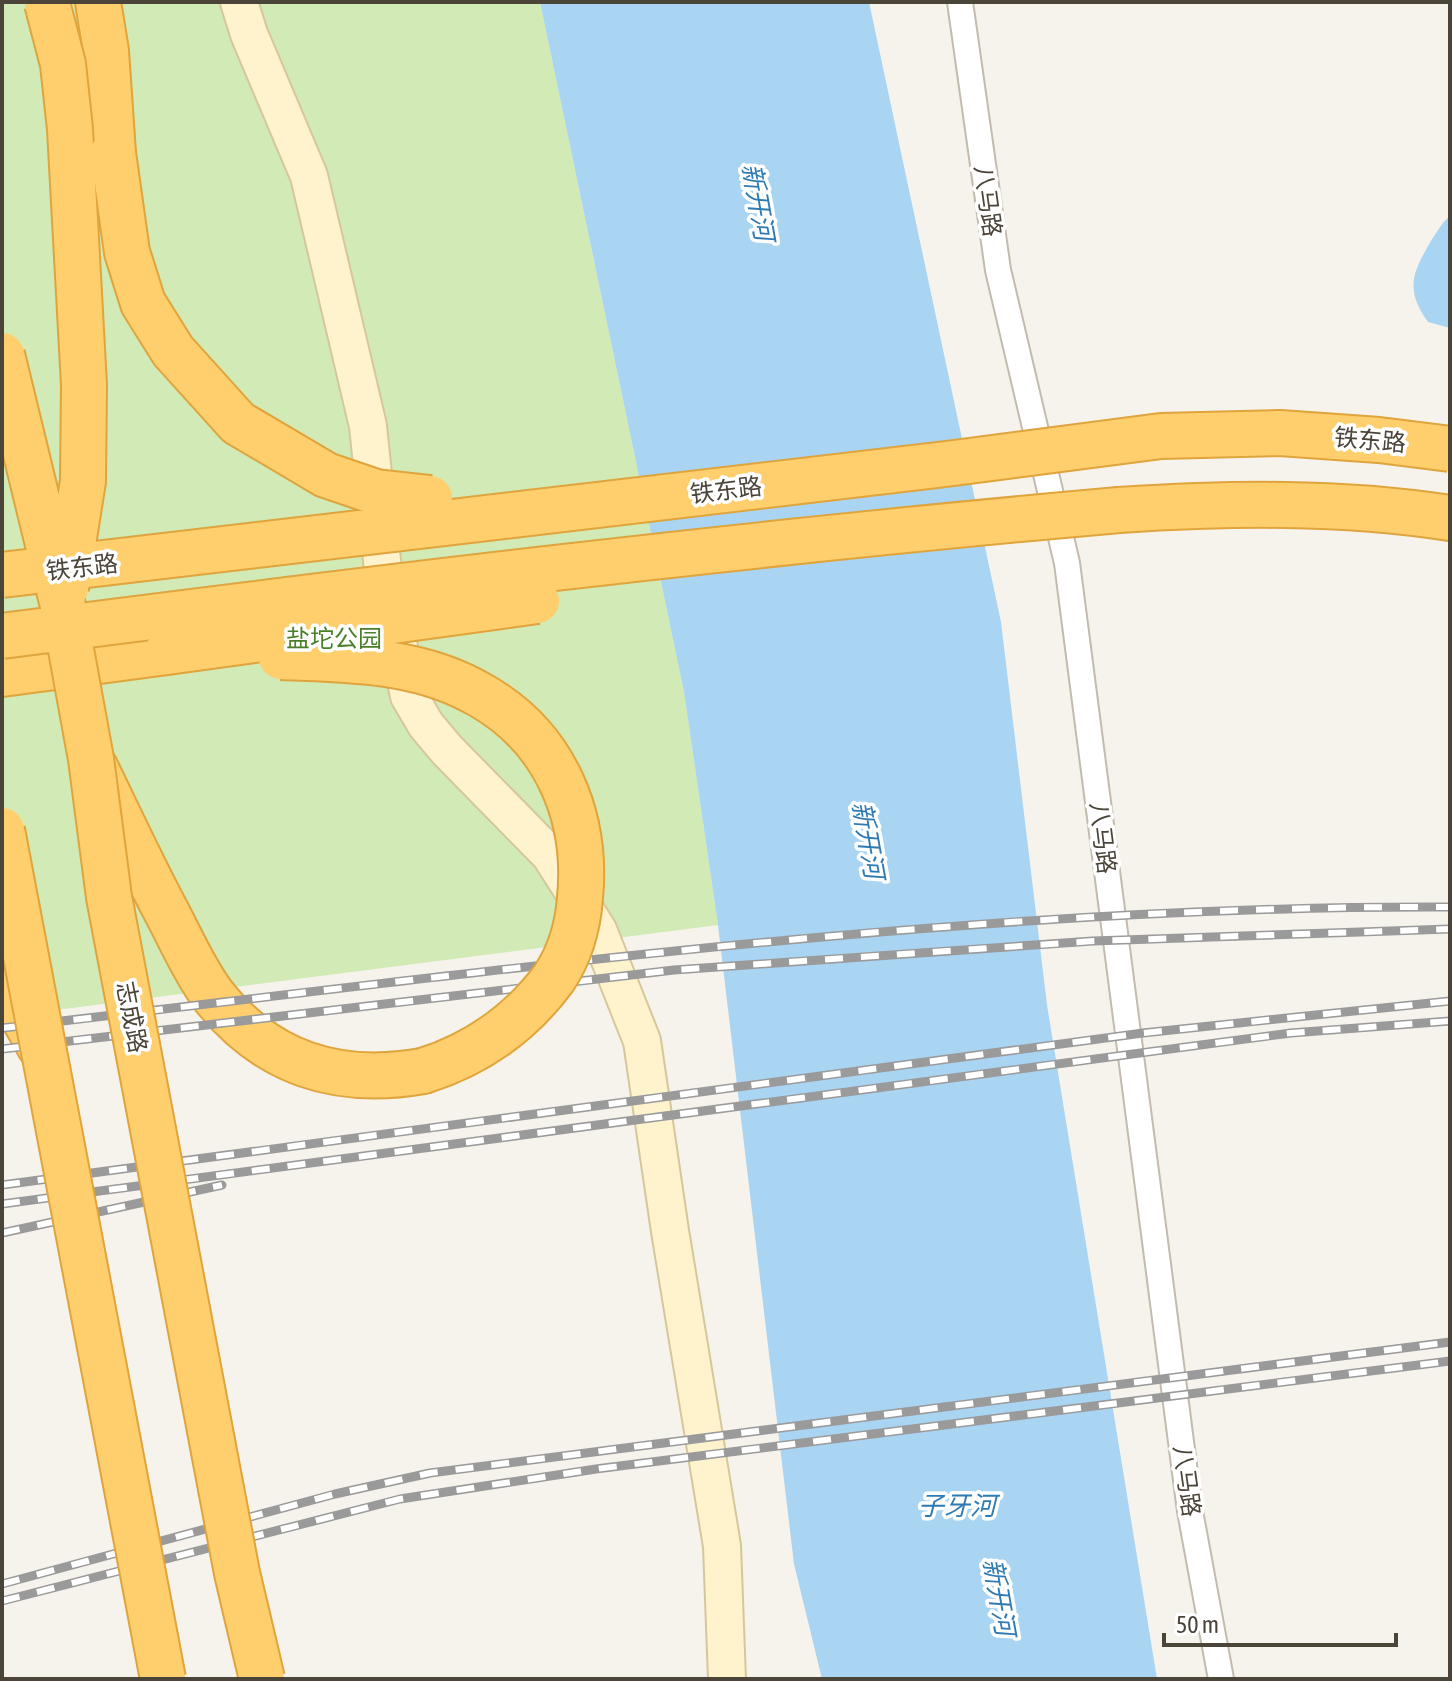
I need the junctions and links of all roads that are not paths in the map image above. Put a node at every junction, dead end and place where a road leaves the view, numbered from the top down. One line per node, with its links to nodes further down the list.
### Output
1 (47, 2): 13 (highway, bridge)
2 (98, 2): 8 (highway, bridge)
3 (239, 2): 22 (street)
4 (960, 2): 23 (street, 八马路)
5 (2, 355): 13 (highway, 志成路, bridge)
6 (1161, 436): 7 (highway, 铁东路, bridge); 8 (highway, bridge); 12 (highway, 铁东路, bridge)
7 (1450, 449)
8 (430, 498): 11 (highway, bridge)
9 (1119, 510): 10 (highway); 14 (highway, bridge); 15 (highway, bridge)
10 (1450, 518)
11 (2, 545)
12 (2, 575)
13 (63, 606): 16 (highway, 志成路, bridge)
14 (167, 652): 15 (highway); 16 (highway, bridge)
15 (7, 665)
16 (91, 759): 21 (highway, 志成路, bridge)
17 (2, 830): 19 (highway, bridge)
18 (2, 980): 19 (highway, bridge)
19 (46, 1059): 20 (highway, bridge)
20 (163, 1679)
21 (262, 1679)
22 (727, 1679)
23 (1221, 1679)

